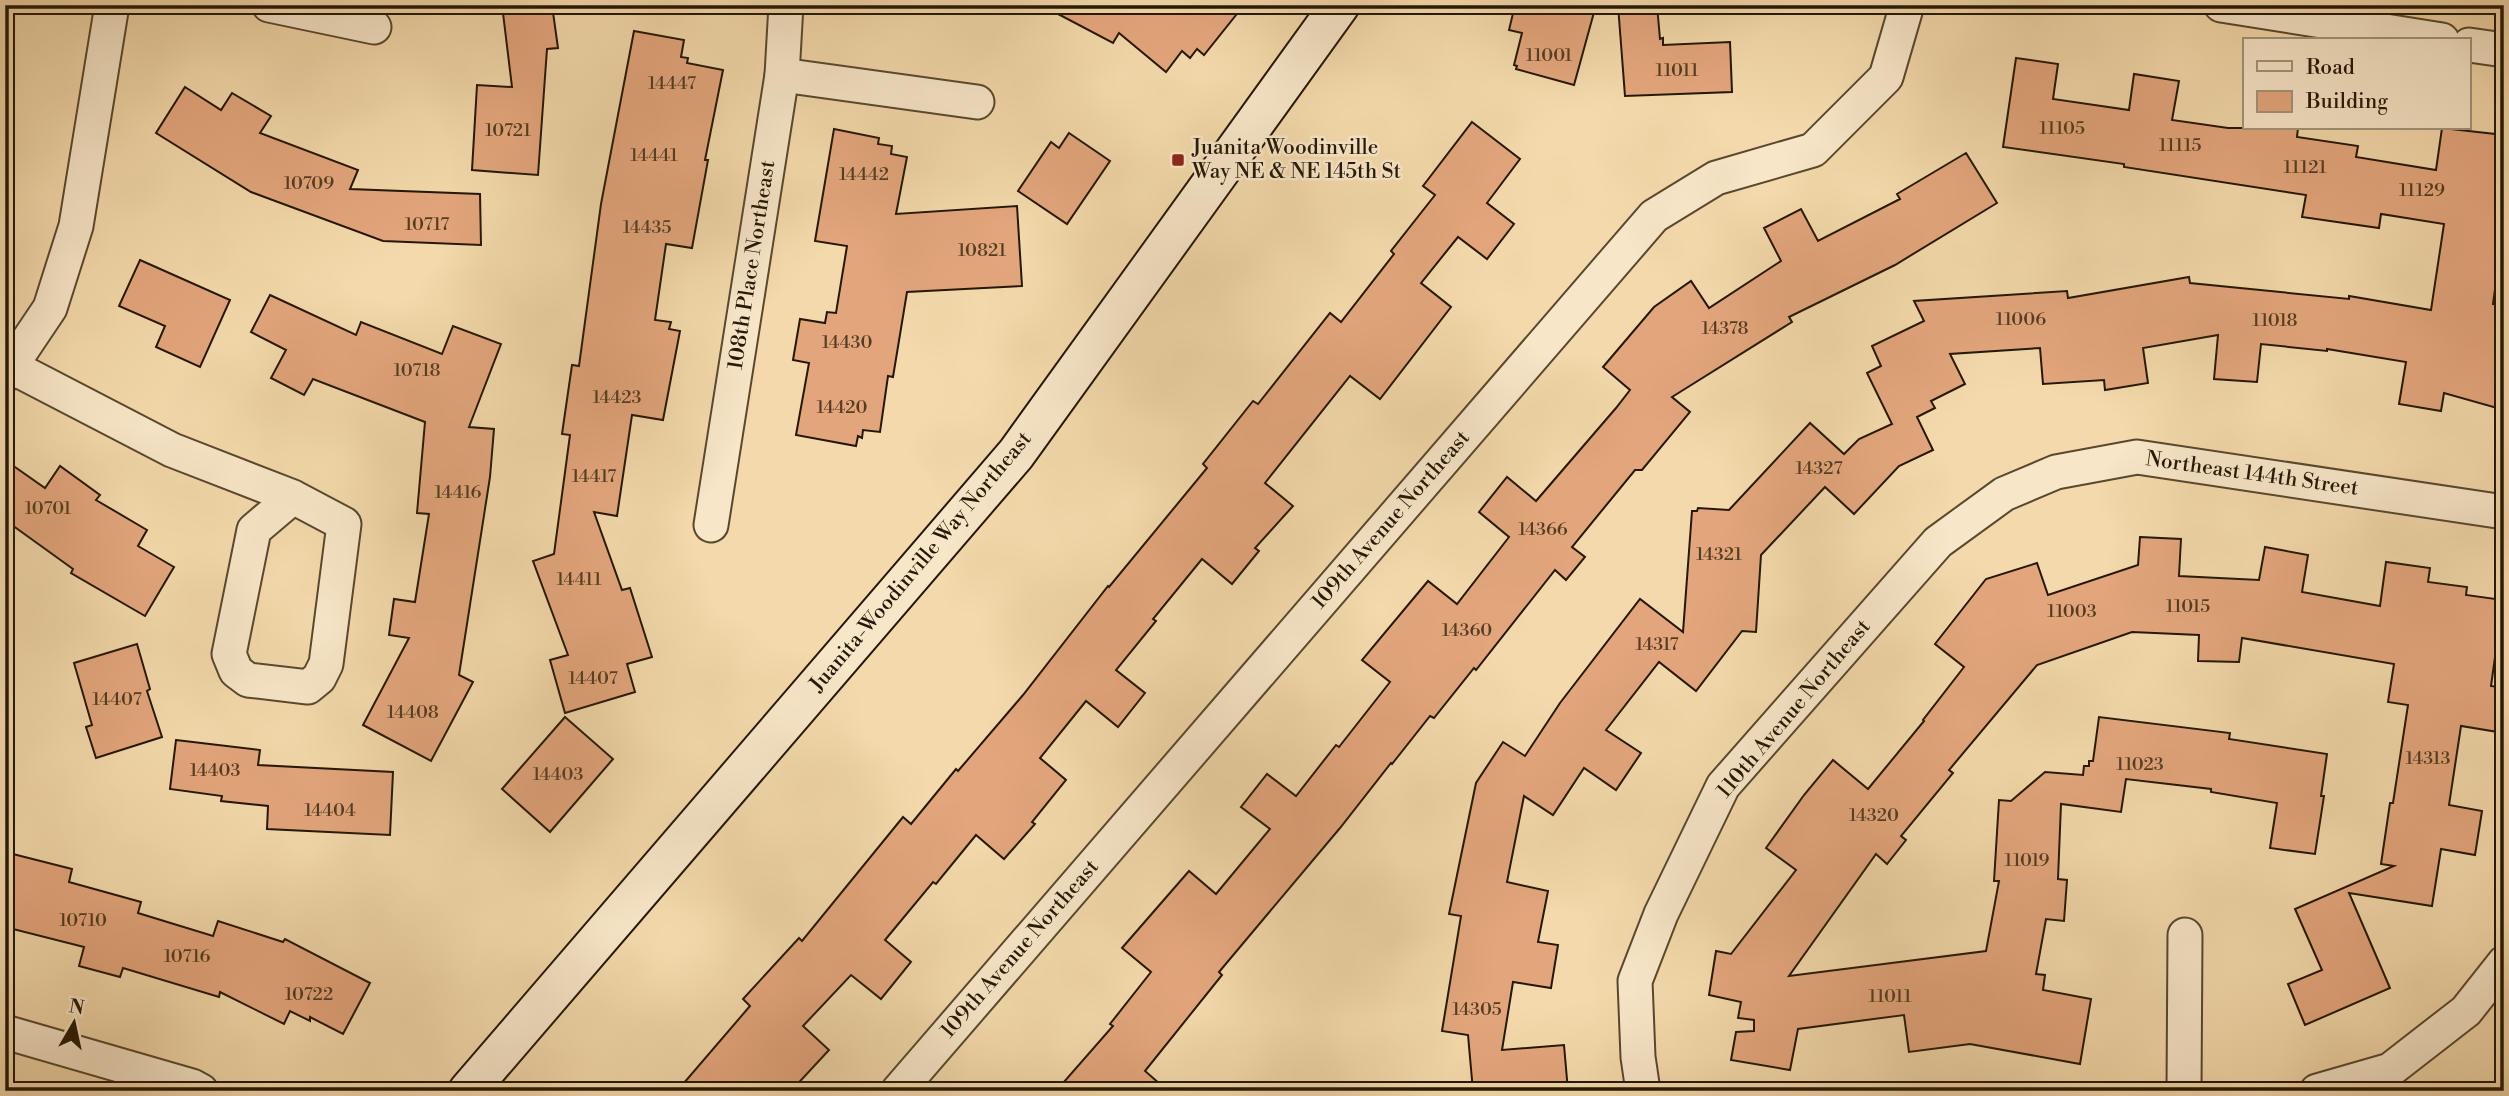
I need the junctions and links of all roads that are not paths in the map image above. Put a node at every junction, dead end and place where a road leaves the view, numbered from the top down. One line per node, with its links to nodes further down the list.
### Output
1 (112, 5): 13 (street)
2 (269, 5): 7 (street)
3 (786, 5): 11 (street, 108th Place Northeast)
4 (1340, 5): 22 (main road, Juanita-Woodinville Way Northeast)
5 (1908, 5): 23 (street, 109th Avenue Northeast)
6 (2221, 5): 8 (street)
7 (374, 27)
8 (2429, 38)
9 (2470, 44): 10 (street)
10 (2504, 50)
11 (782, 75): 12 (street); 17 (street, 108th Place Northeast)
12 (977, 102)
13 (9, 371): 15 (street)
14 (2004, 494): 16 (street, Northeast 144th Street); 24 (street, 110th Avenue Northeast)
15 (293, 497): 15 (street)
16 (2504, 512)
17 (711, 525)
18 (2185, 935): 25 (street)
19 (2504, 963): 26 (street)
20 (5, 1032): 21 (street)
21 (201, 1091)
22 (468, 1091)
23 (898, 1091)
24 (1643, 1091)
25 (2184, 1091)
26 (2317, 1091)

